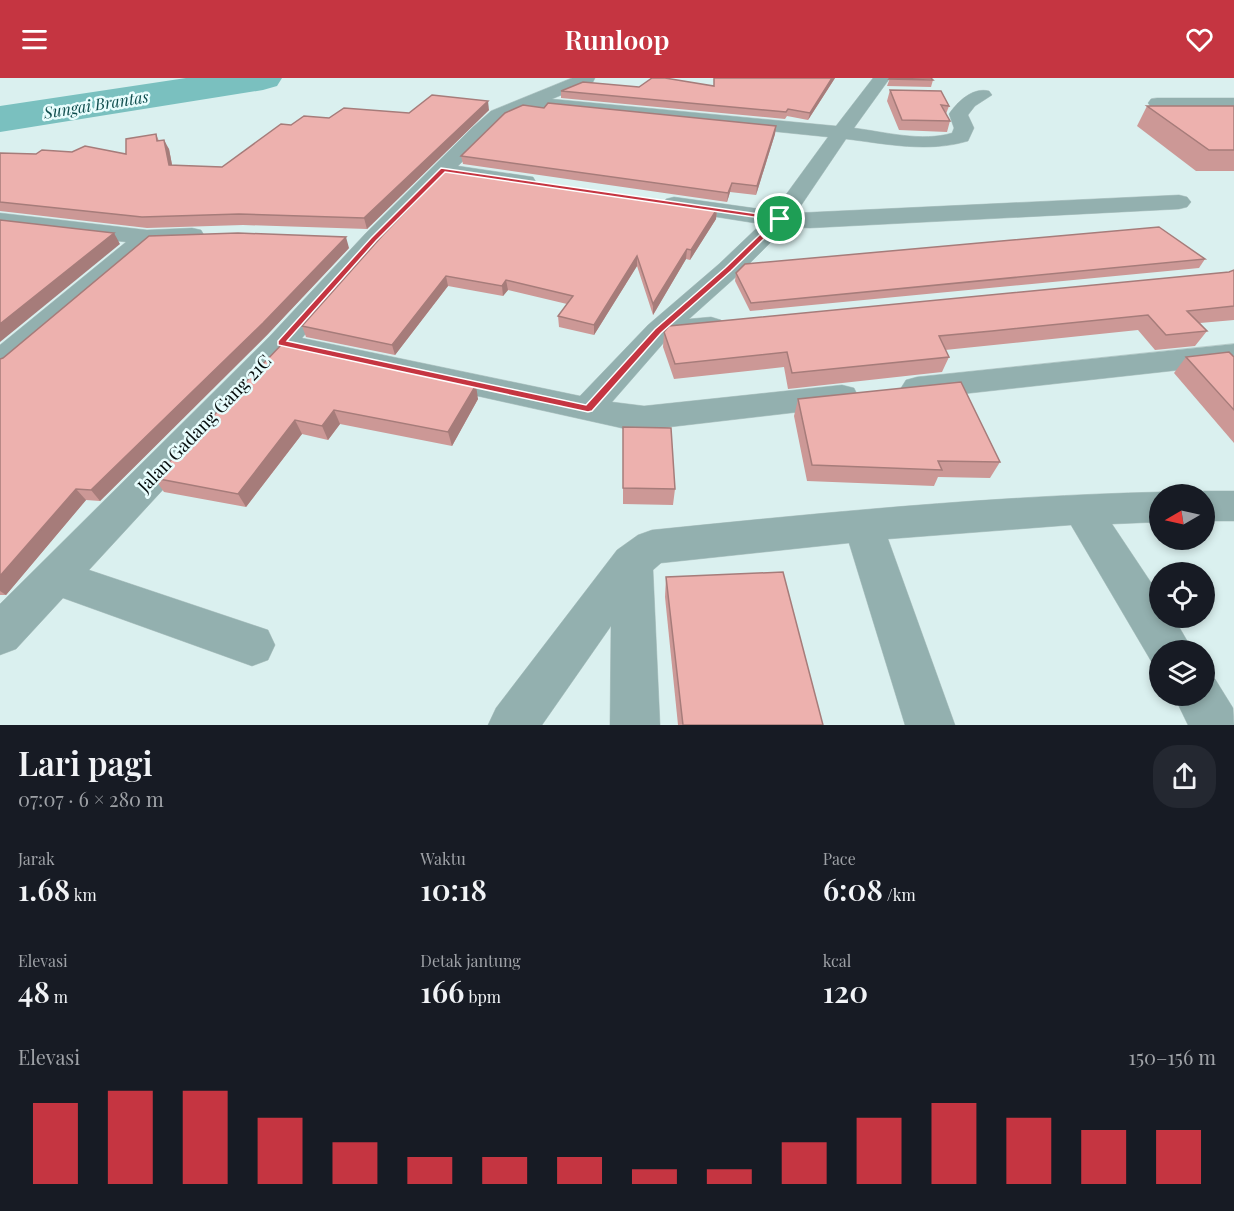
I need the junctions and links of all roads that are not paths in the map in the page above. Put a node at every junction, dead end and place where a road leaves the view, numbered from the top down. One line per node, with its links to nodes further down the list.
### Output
1 (587, 78): 5 (street, Jalan Gadang Gang 21C)
2 (886, 86): 8 (street)
3 (984, 87): 4 (street); 8 (street)
4 (955, 96)
5 (533, 102): 8 (street); 9 (street, Jalan Gadang Gang 21C)
6 (1157, 103): 7 (street)
7 (1234, 103)
8 (840, 132): 13 (street)
9 (443, 170): 10 (street); 18 (street, Jalan Gadang Gang 21C)
10 (550, 185)
11 (656, 201): 13 (street)
12 (1179, 202): 13 (street)
13 (780, 219): 20 (street)
14 (0, 220): 16 (street)
15 (220, 234): 16 (street)
16 (147, 237): 23 (street)
17 (338, 238): 18 (street)
18 (374, 239): 21 (street, Jalan Gadang Gang 21C)
19 (741, 323): 20 (street)
20 (658, 331): 24 (street)
21 (281, 343): 24 (street); 31 (street, Jalan Gadang Gang 21C)
22 (1234, 354): 24 (street)
23 (0, 361)
24 (588, 408)
25 (1215, 506): 26 (street)
26 (1234, 506)
27 (1149, 507): 28 (street)
28 (1081, 508): 29 (street); 33 (street)
29 (863, 525): 30 (street); 37 (street)
30 (632, 563): 35 (street); 36 (street)
31 (56, 577): 32 (street, Jalan Gadang Gang 21C); 34 (street)
32 (0, 634)
33 (1163, 640)
34 (252, 645)
35 (513, 725)
36 (635, 725)
37 (930, 725)

